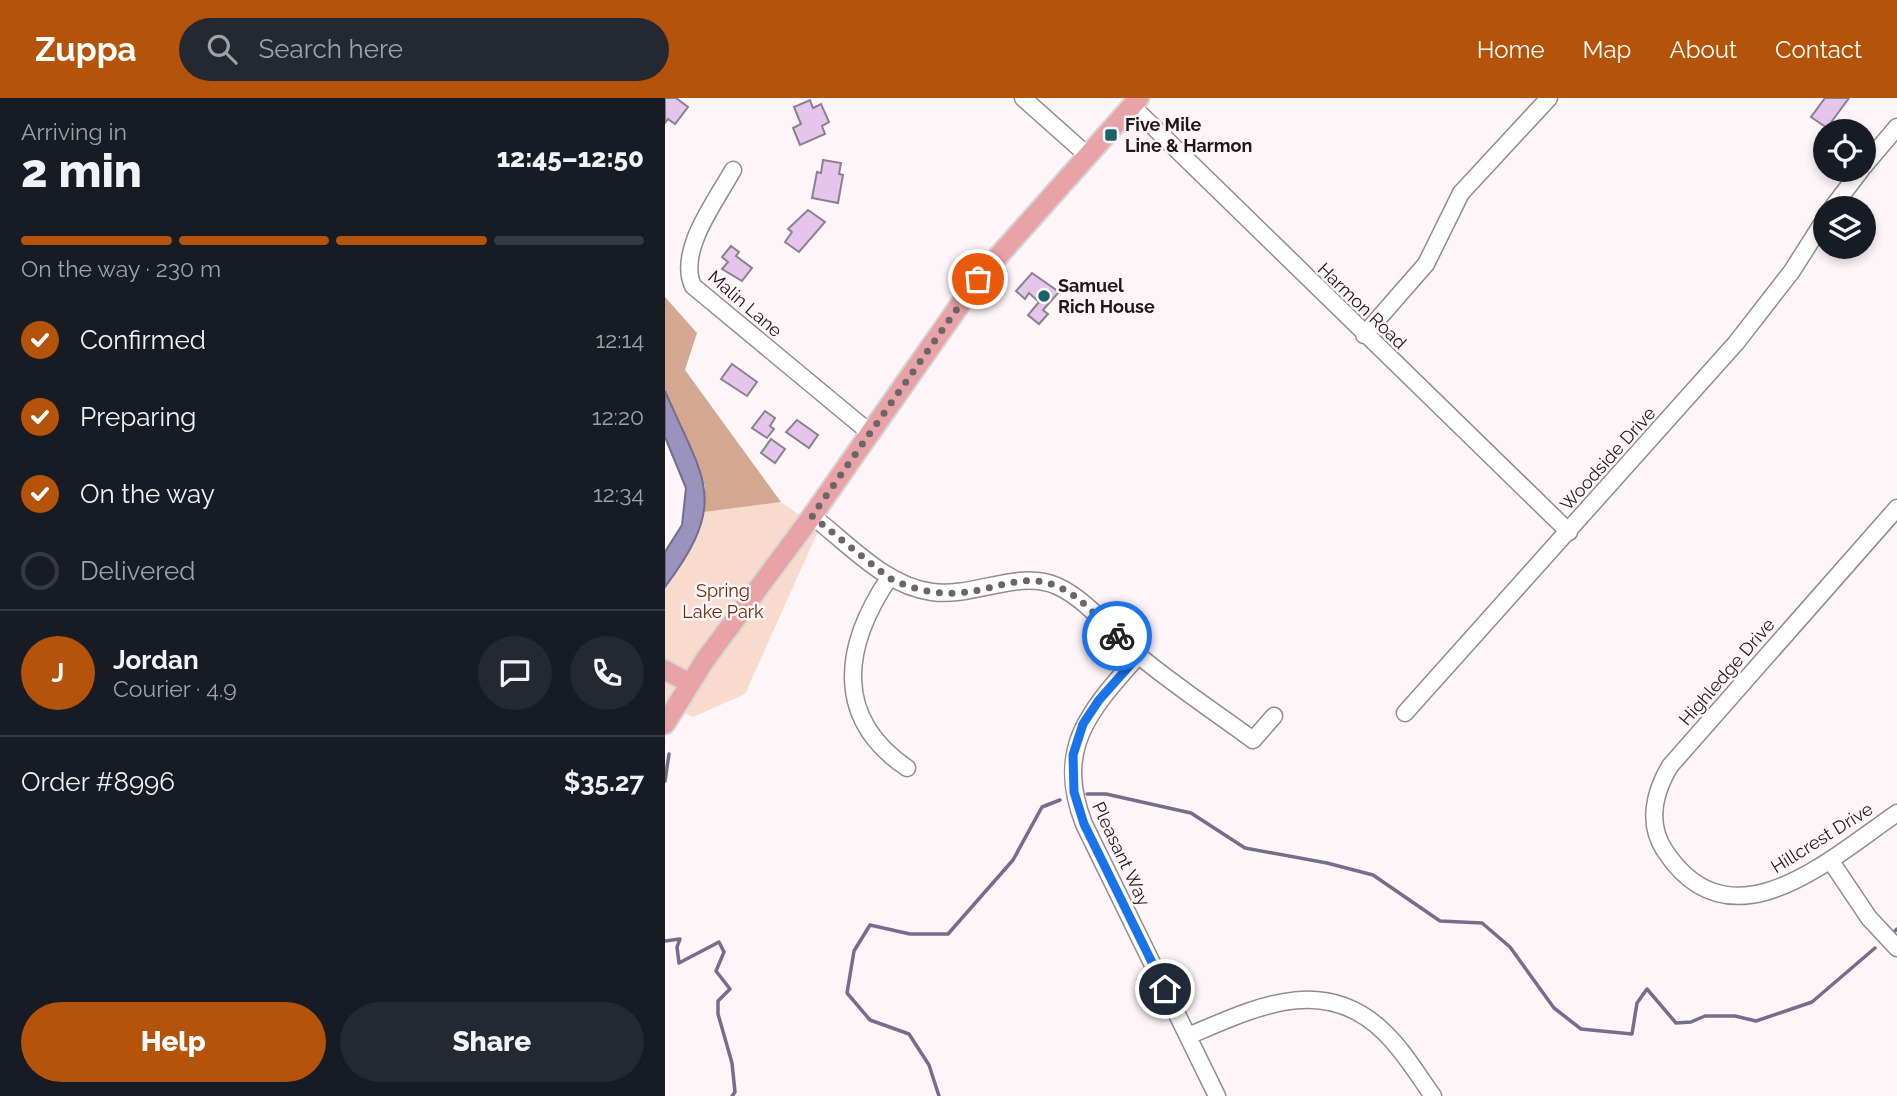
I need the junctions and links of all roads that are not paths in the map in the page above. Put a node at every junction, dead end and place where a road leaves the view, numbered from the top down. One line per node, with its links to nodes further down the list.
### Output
1 (1023, 98): 6 (street)
2 (1549, 98): 9 (street)
3 (1135, 102): 6 (main road); 9 (street, Harmon Road)
4 (1897, 127): 5 (street)
5 (1876, 152)
6 (1087, 155): 10 (main road)
7 (733, 170): 10 (street, Malin Lane)
8 (1813, 237): 13 (street, Woodside Drive)
9 (1364, 335): 13 (street, Harmon Road)
10 (869, 432): 12 (main road)
11 (1897, 508): 24 (street, Highledge Drive)
12 (812, 516): 14 (street); 17 (main road)
13 (1569, 531): 18 (street, Woodside Drive)
14 (889, 578): 15 (street); 21 (street)
15 (1139, 655): 19 (street); 26 (street, Pleasant Way)
16 (665, 670): 17 (main road)
17 (689, 683): 20 (main road)
18 (1405, 713)
19 (1273, 716)
20 (665, 724)
21 (907, 768)
22 (1897, 813): 23 (street, Hillcrest Drive)
23 (1830, 860): 24 (street, Hillcrest Drive); 25 (street)
24 (1688, 877)
25 (1897, 948)
26 (1188, 1037): 27 (street, Pleasant Way); 28 (street)
27 (1217, 1096)
28 (1433, 1096)

